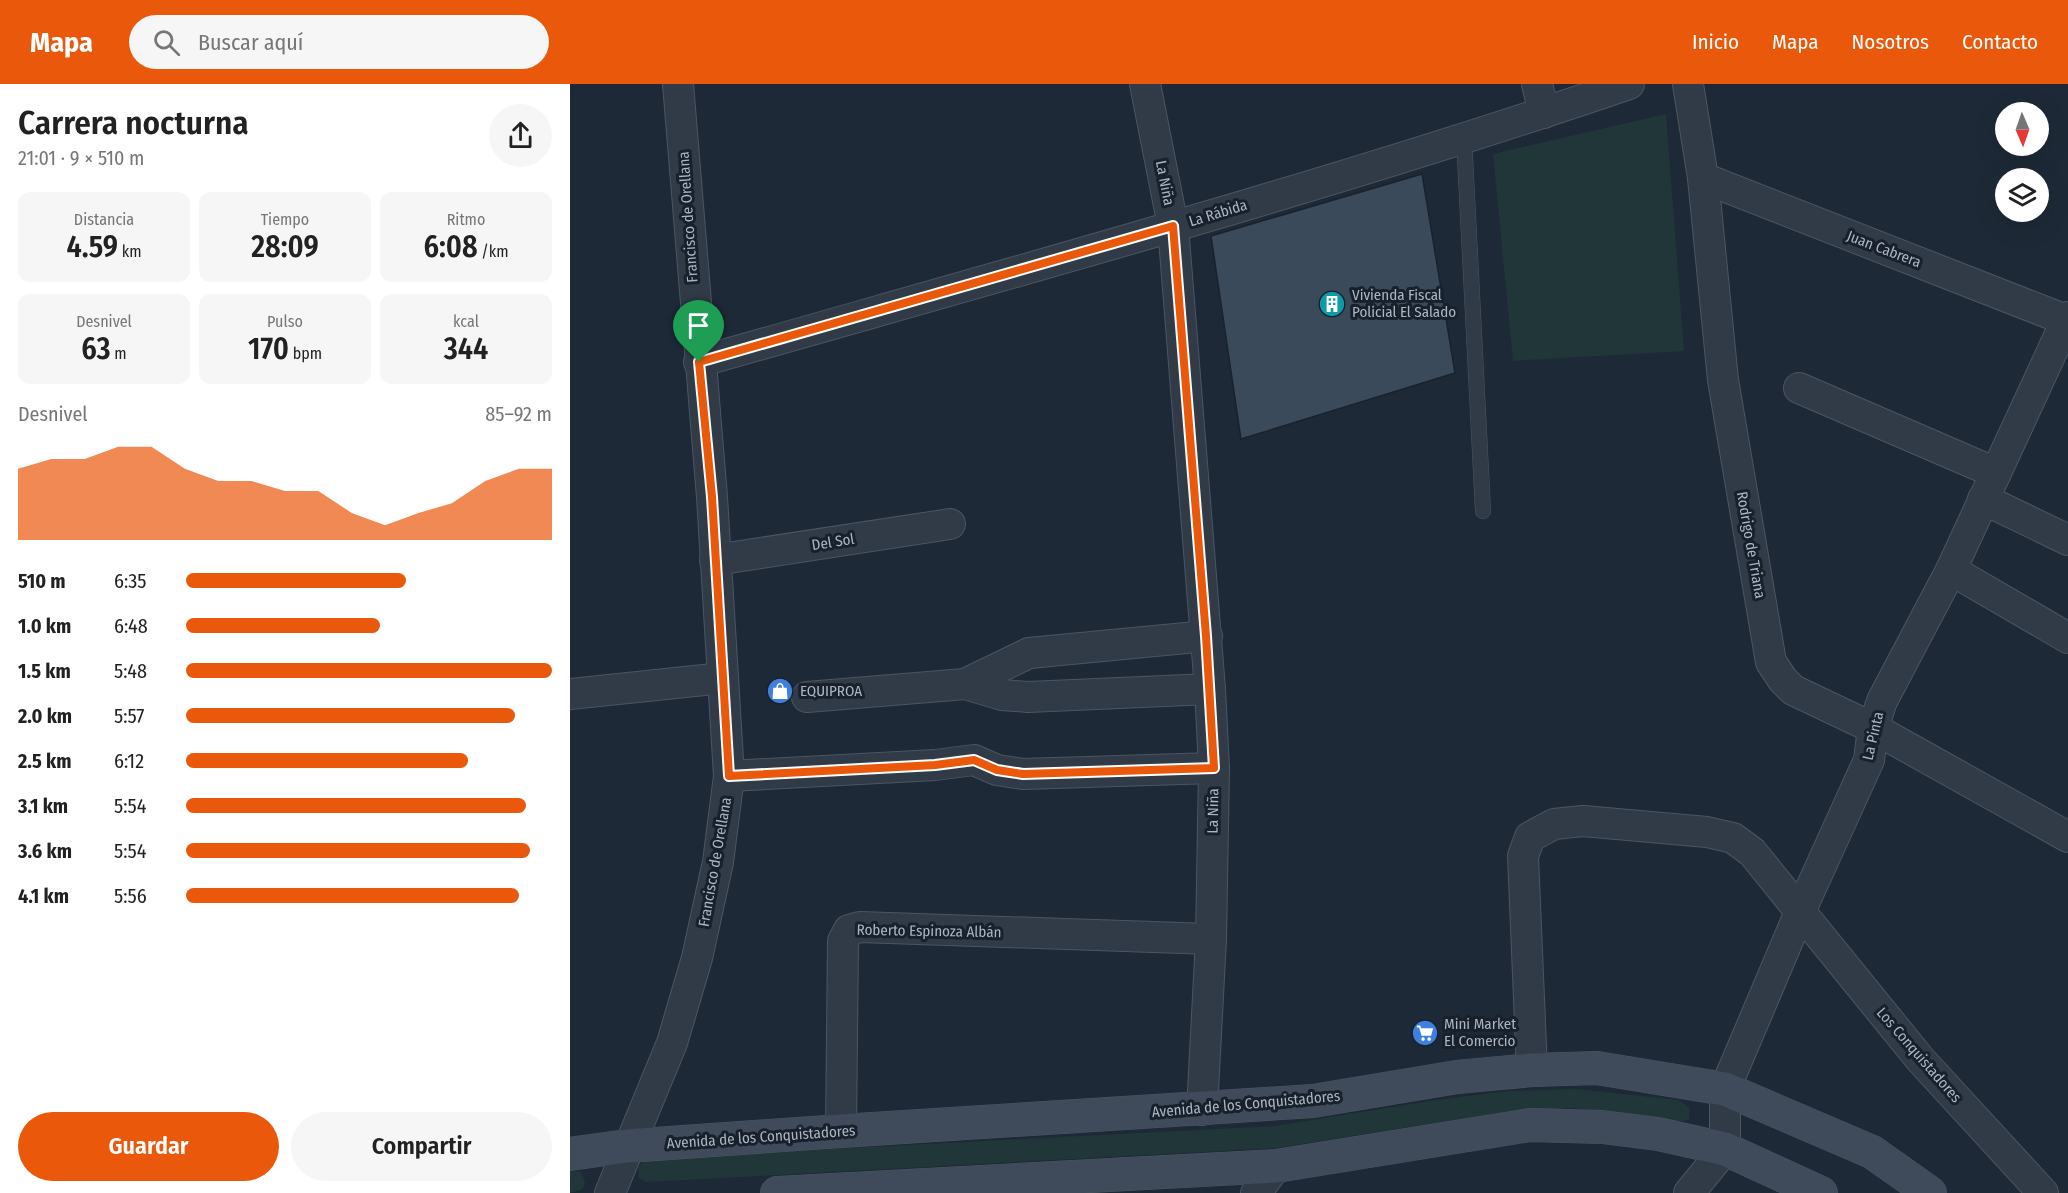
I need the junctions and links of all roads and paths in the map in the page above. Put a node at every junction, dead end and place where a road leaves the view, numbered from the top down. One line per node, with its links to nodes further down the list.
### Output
1 (678, 84): 12 (street, Francisco de Orellana)
2 (1145, 84): 9 (street, La Niña)
3 (1537, 84): 6 (street)
4 (1629, 84): 6 (street, La Rábida)
5 (1688, 84): 8 (street, Rodrigo de Triana)
6 (1544, 113): 7 (street, La Rábida)
7 (1464, 137): 9 (street, La Rábida); 15 (lane)
8 (1702, 178): 10 (street, Juan Cabrera); 27 (street, Rodrigo de Triana)
9 (1173, 226): 12 (street, La Rábida); 20 (street, La Niña)
10 (2067, 319): 11 (street, La Pinta)
11 (2059, 359): 14 (street, La Pinta)
12 (699, 362): 18 (street, Francisco de Orellana)
13 (1799, 388): 14 (street)
14 (1989, 486): 17 (street); 19 (street, La Pinta)
15 (1483, 511)
16 (950, 524): 18 (street, Del Sol)
17 (2068, 540)
18 (715, 560): 22 (street, Francisco de Orellana)
19 (1952, 570): 21 (street); 27 (street, La Pinta)
20 (1206, 636): 23 (street); 24 (street, La Niña)
21 (2068, 638)
22 (723, 678): 25 (street); 29 (street, Francisco de Orellana)
23 (965, 684): 24 (street); 26 (street)
24 (1210, 689): 28 (street, La Niña)
25 (570, 694)
26 (807, 697)
27 (1873, 728): 30 (street, Rodrigo de Triana); 31 (street, La Pinta)
28 (1214, 768): 29 (street); 32 (street, La Niña)
29 (729, 776): 37 (street, Francisco de Orellana)
30 (2068, 837)
31 (1800, 912): 33 (street, Los Conquistadores); 34 (street, La Pinta); 47 (street, Los Conquistadores)
32 (1211, 939): 35 (street, La Niña); 36 (street, Roberto Espinoza Albán)
33 (1532, 1070): 34 (main road, Avenida de los Conquistadores); 35 (main road, Avenida de los Conquistadores)
34 (1725, 1089): 38 (street, La Pinta); 46 (main road, Avenida de los Conquistadores)
35 (1202, 1110): 36 (main road, Avenida de los Conquistadores)
36 (841, 1131): 37 (main road, Avenida de los Conquistadores)
37 (627, 1146): 39 (main road, Avenida de los Conquistadores); 41 (street, Francisco de Orellana)
38 (1725, 1149): 40 (main road); 44 (street); 45 (main road)
39 (570, 1154)
40 (1276, 1166): 42 (main road); 43 (street)
41 (610, 1193)
42 (777, 1193)
43 (1256, 1193)
44 (1689, 1193)
45 (1821, 1193)
46 (1930, 1193)
47 (2043, 1193)

